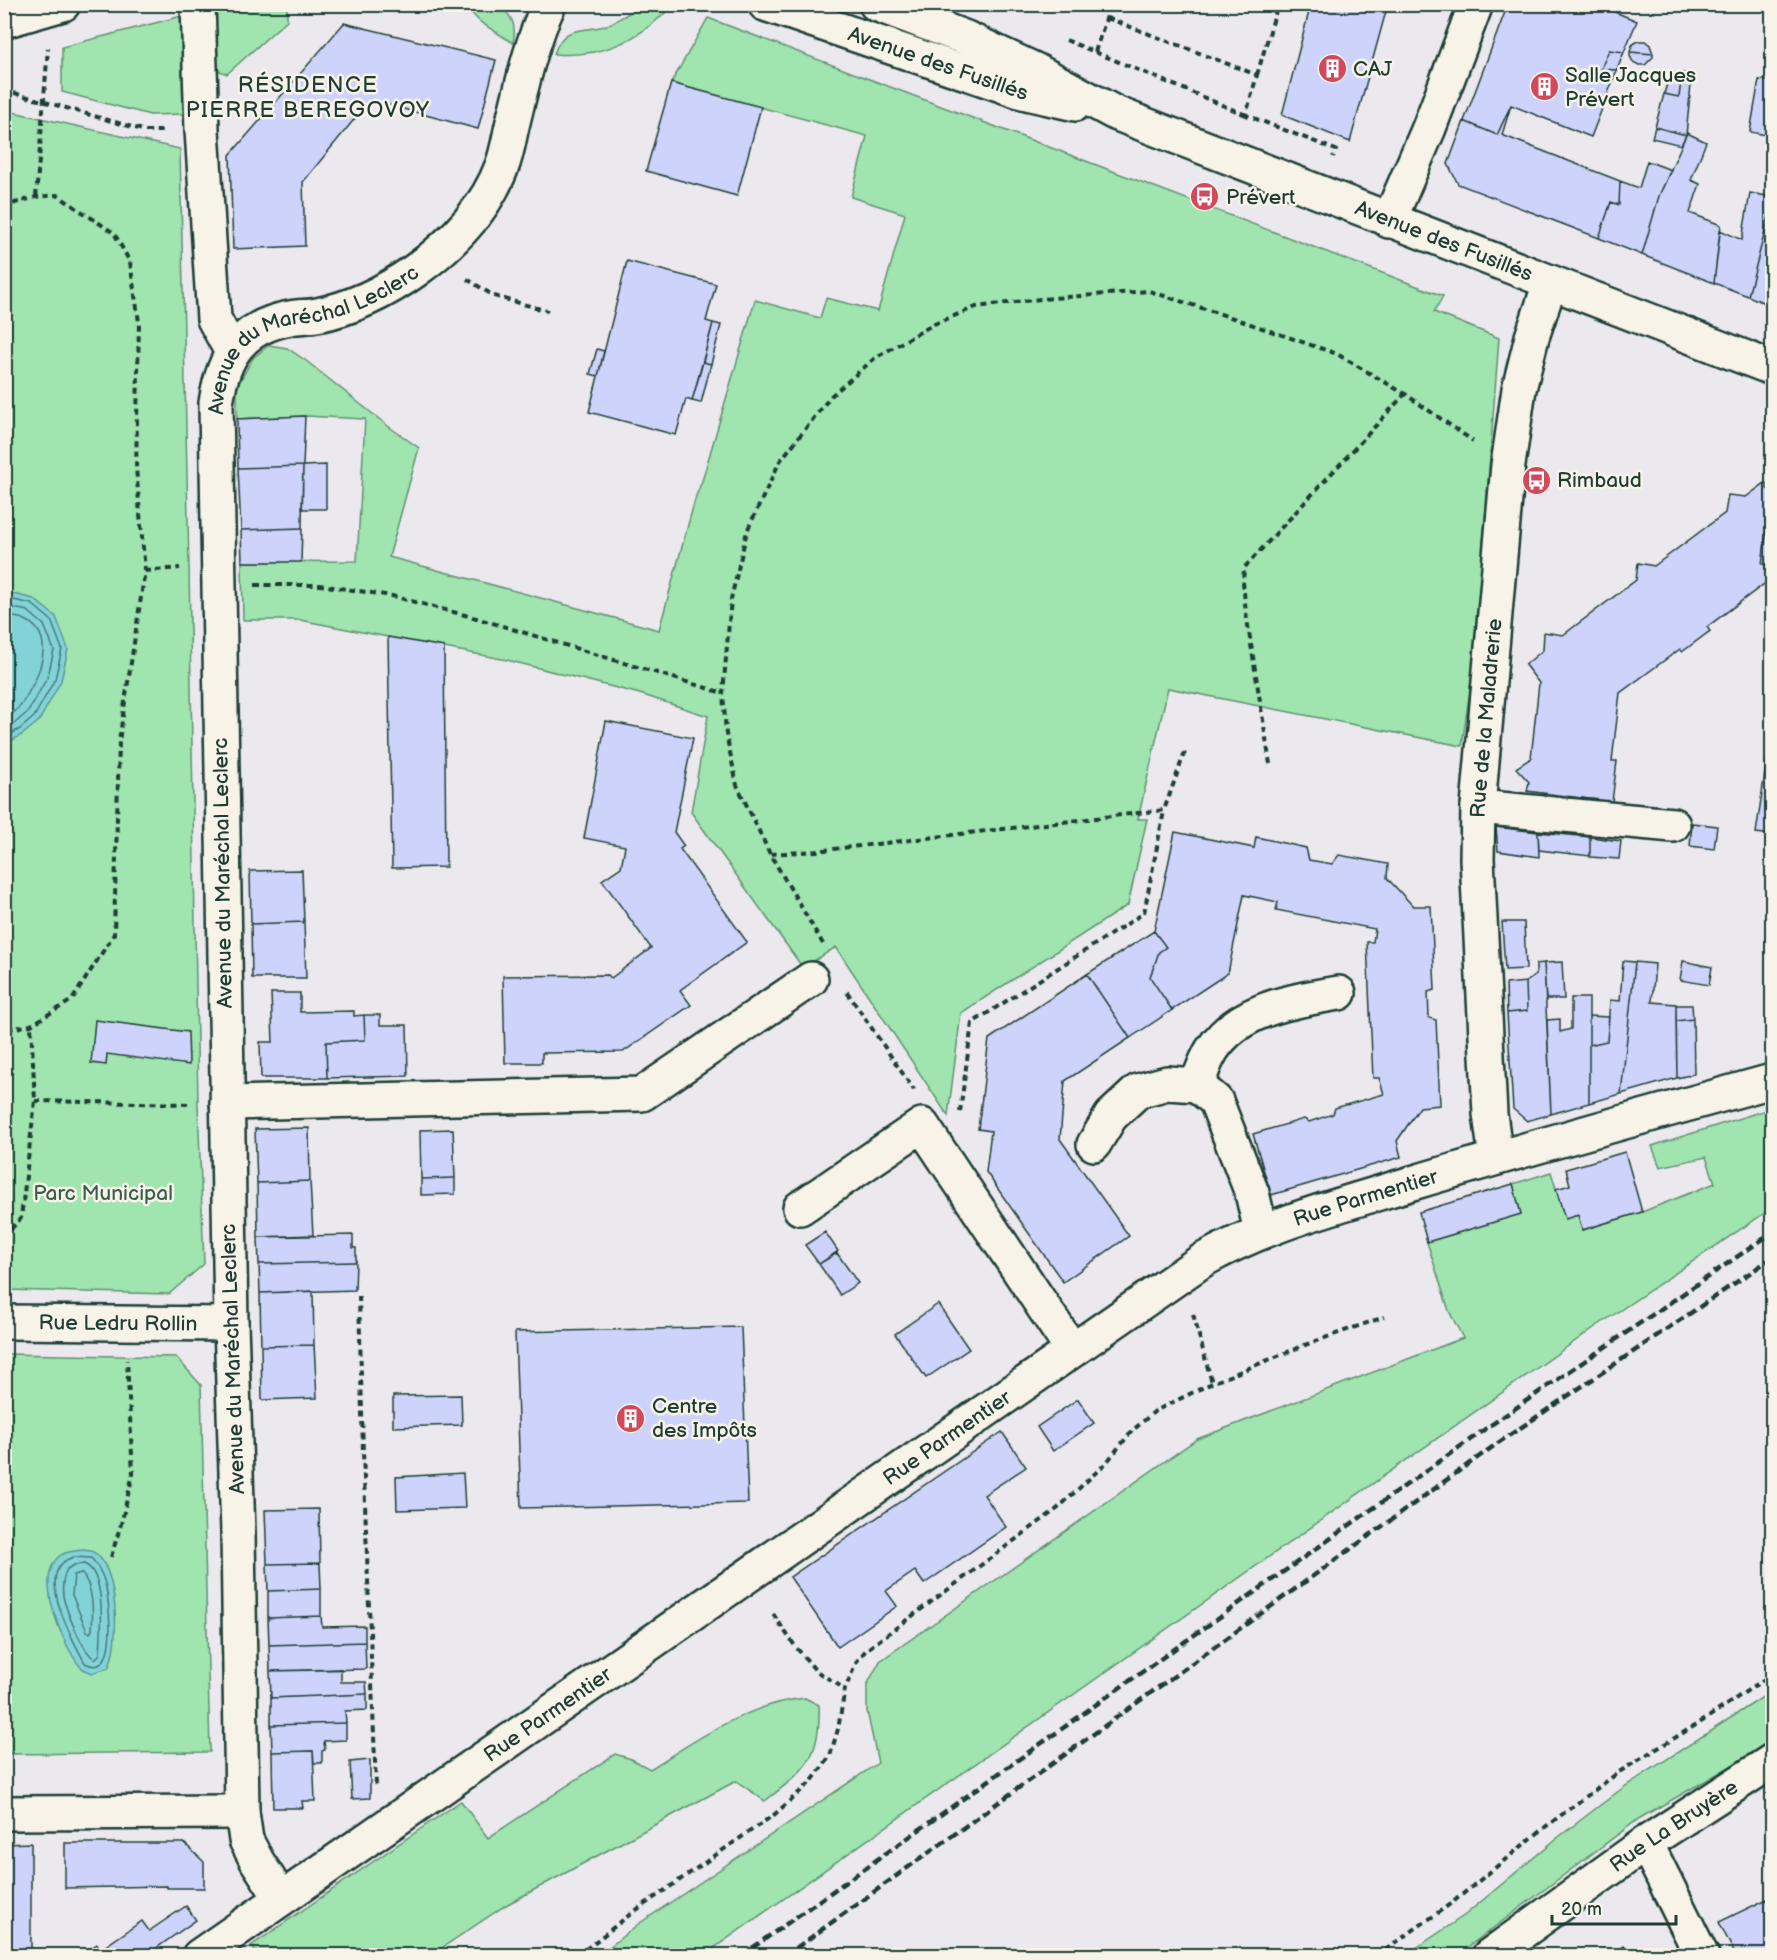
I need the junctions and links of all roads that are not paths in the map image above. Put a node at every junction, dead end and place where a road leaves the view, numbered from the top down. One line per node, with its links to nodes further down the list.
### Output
1 (63, 4): 7 (street)
2 (198, 4): 11 (street)
3 (549, 4): 11 (street, Avenue du Maréchal Leclerc)
4 (765, 4): 8 (street, Avenue des Fusillés)
5 (876, 4): 8 (street, Avenue des Fusillés)
6 (1476, 4): 9 (street)
7 (4, 21)
8 (1115, 113): 9 (street, Avenue des Fusillés)
9 (1389, 221): 10 (street, Avenue des Fusillés)
10 (1550, 283): 12 (street, Avenue des Fusillés); 13 (street, Rue de la Maladrerie)
11 (232, 352): 19 (street, Avenue du Maréchal Leclerc)
12 (1773, 368)
13 (1478, 807): 14 (street); 21 (street, Rue de la Maladrerie)
14 (1673, 825)
15 (822, 972): 19 (street)
16 (1339, 993): 18 (street)
17 (1773, 1081): 21 (street, Rue Parmentier)
18 (1197, 1085): 20 (street); 23 (street)
19 (227, 1103): 25 (street, Avenue du Maréchal Leclerc)
20 (1094, 1144)
21 (1496, 1158): 23 (street, Rue Parmentier)
22 (800, 1208): 26 (street)
23 (1261, 1231): 26 (street, Rue Parmentier)
24 (4, 1322): 25 (street, Rue Ledru Rollin)
25 (231, 1324): 28 (street, Avenue du Maréchal Leclerc)
26 (1072, 1350): 31 (street, Rue Parmentier)
27 (1773, 1761): 30 (street, Rue La Bruyère)
28 (242, 1812): 29 (street); 31 (street, Avenue du Maréchal Leclerc)
29 (4, 1813)
30 (1646, 1844): 33 (street, Rue La Bruyère); 34 (street)
31 (281, 1898): 32 (street, Rue Parmentier)
32 (199, 1956)
33 (1489, 1956)
34 (1702, 1956)

